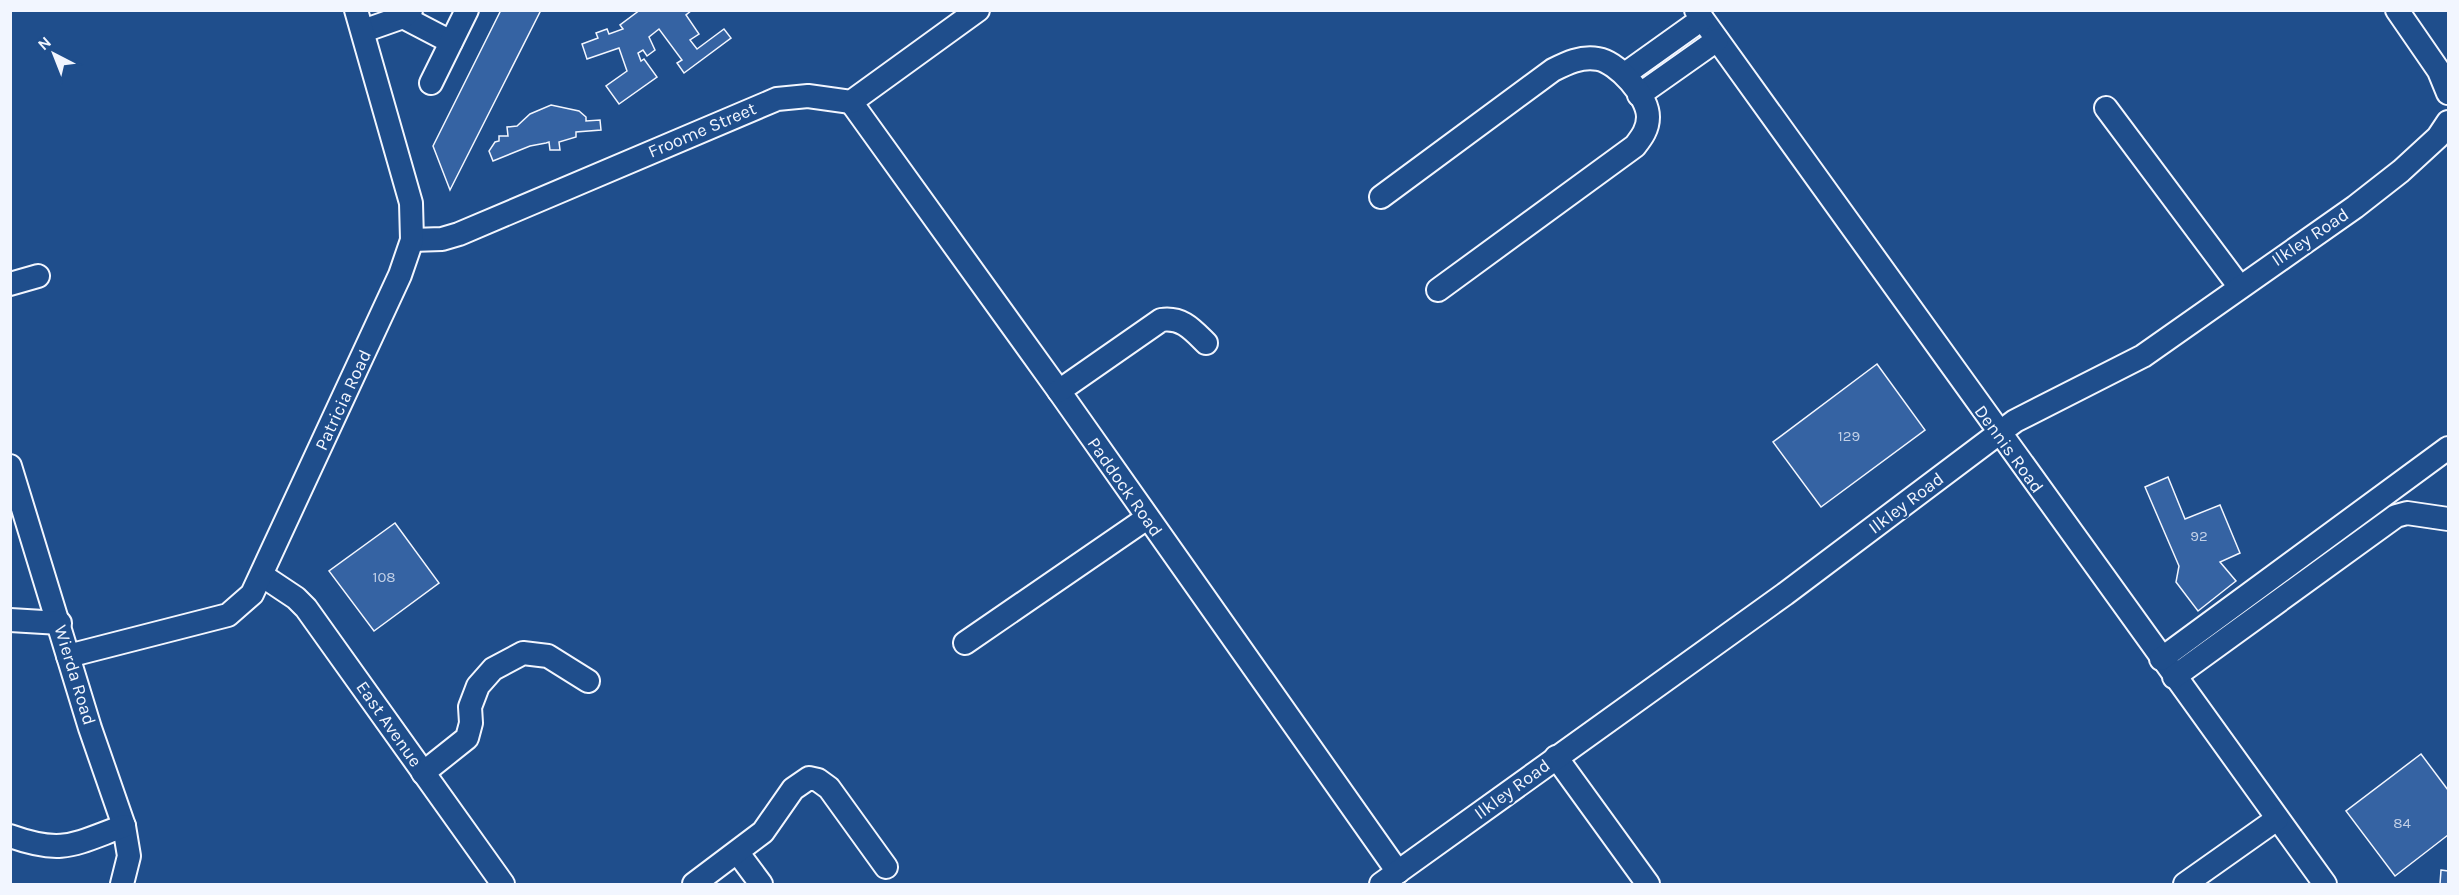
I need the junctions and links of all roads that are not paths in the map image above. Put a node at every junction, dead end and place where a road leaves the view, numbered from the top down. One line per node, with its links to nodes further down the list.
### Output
1 (467, 10): 8 (street)
2 (978, 10): 13 (street)
3 (2397, 10): 11 (street)
4 (407, 14): 6 (street); 8 (street)
5 (1699, 15): 7 (street, Dennis Road); 9 (street)
6 (359, 21): 17 (street, Patricia Road)
7 (1717, 40): 12 (street); 24 (street, Dennis Road)
8 (451, 42): 10 (street)
9 (1625, 74): 12 (street); 16 (street)
10 (431, 83)
11 (2448, 93)
12 (1639, 95): 21 (street)
13 (851, 102): 17 (street, Froome Street); 23 (street, Paddock Road)
14 (2106, 108): 20 (street)
15 (2443, 129): 20 (street, Ilkley Road)
16 (1381, 197)
17 (412, 240): 29 (street, Patricia Road)
18 (38, 276): 19 (street)
19 (10, 284)
20 (2239, 286): 24 (street, Ilkley Road)
21 (1438, 290)
22 (1206, 343): 23 (street)
23 (1059, 391): 27 (street, Paddock Road)
24 (1998, 434): 34 (street, Dennis Road); 36 (street, Ilkley Road)
25 (2448, 448): 34 (street)
26 (10, 466): 31 (street, Wierda Road)
27 (1147, 518): 32 (street); 43 (street, Paddock Road)
28 (2448, 519): 34 (street)
29 (262, 576): 33 (street, Patricia Road); 37 (street, East Avenue)
30 (10, 620): 31 (street)
31 (60, 623): 33 (street, Wierda Road)
32 (965, 643)
33 (68, 656): 39 (street, Wierda Road)
34 (2168, 668): 38 (street, Dennis Road)
35 (588, 681): 37 (street)
36 (1556, 757): 43 (street, Ilkley Road); 48 (street)
37 (423, 773): 45 (street, East Avenue)
38 (2277, 819): 49 (street); 50 (street, Dennis Road)
39 (124, 826): 40 (street); 44 (street, Wierda Road)
40 (10, 836)
41 (738, 853): 42 (street); 46 (street); 47 (street)
42 (886, 867)
43 (1389, 878)
44 (122, 885)
45 (503, 885)
46 (694, 885)
47 (761, 885)
48 (1648, 885)
49 (2185, 885)
50 (2325, 885)

